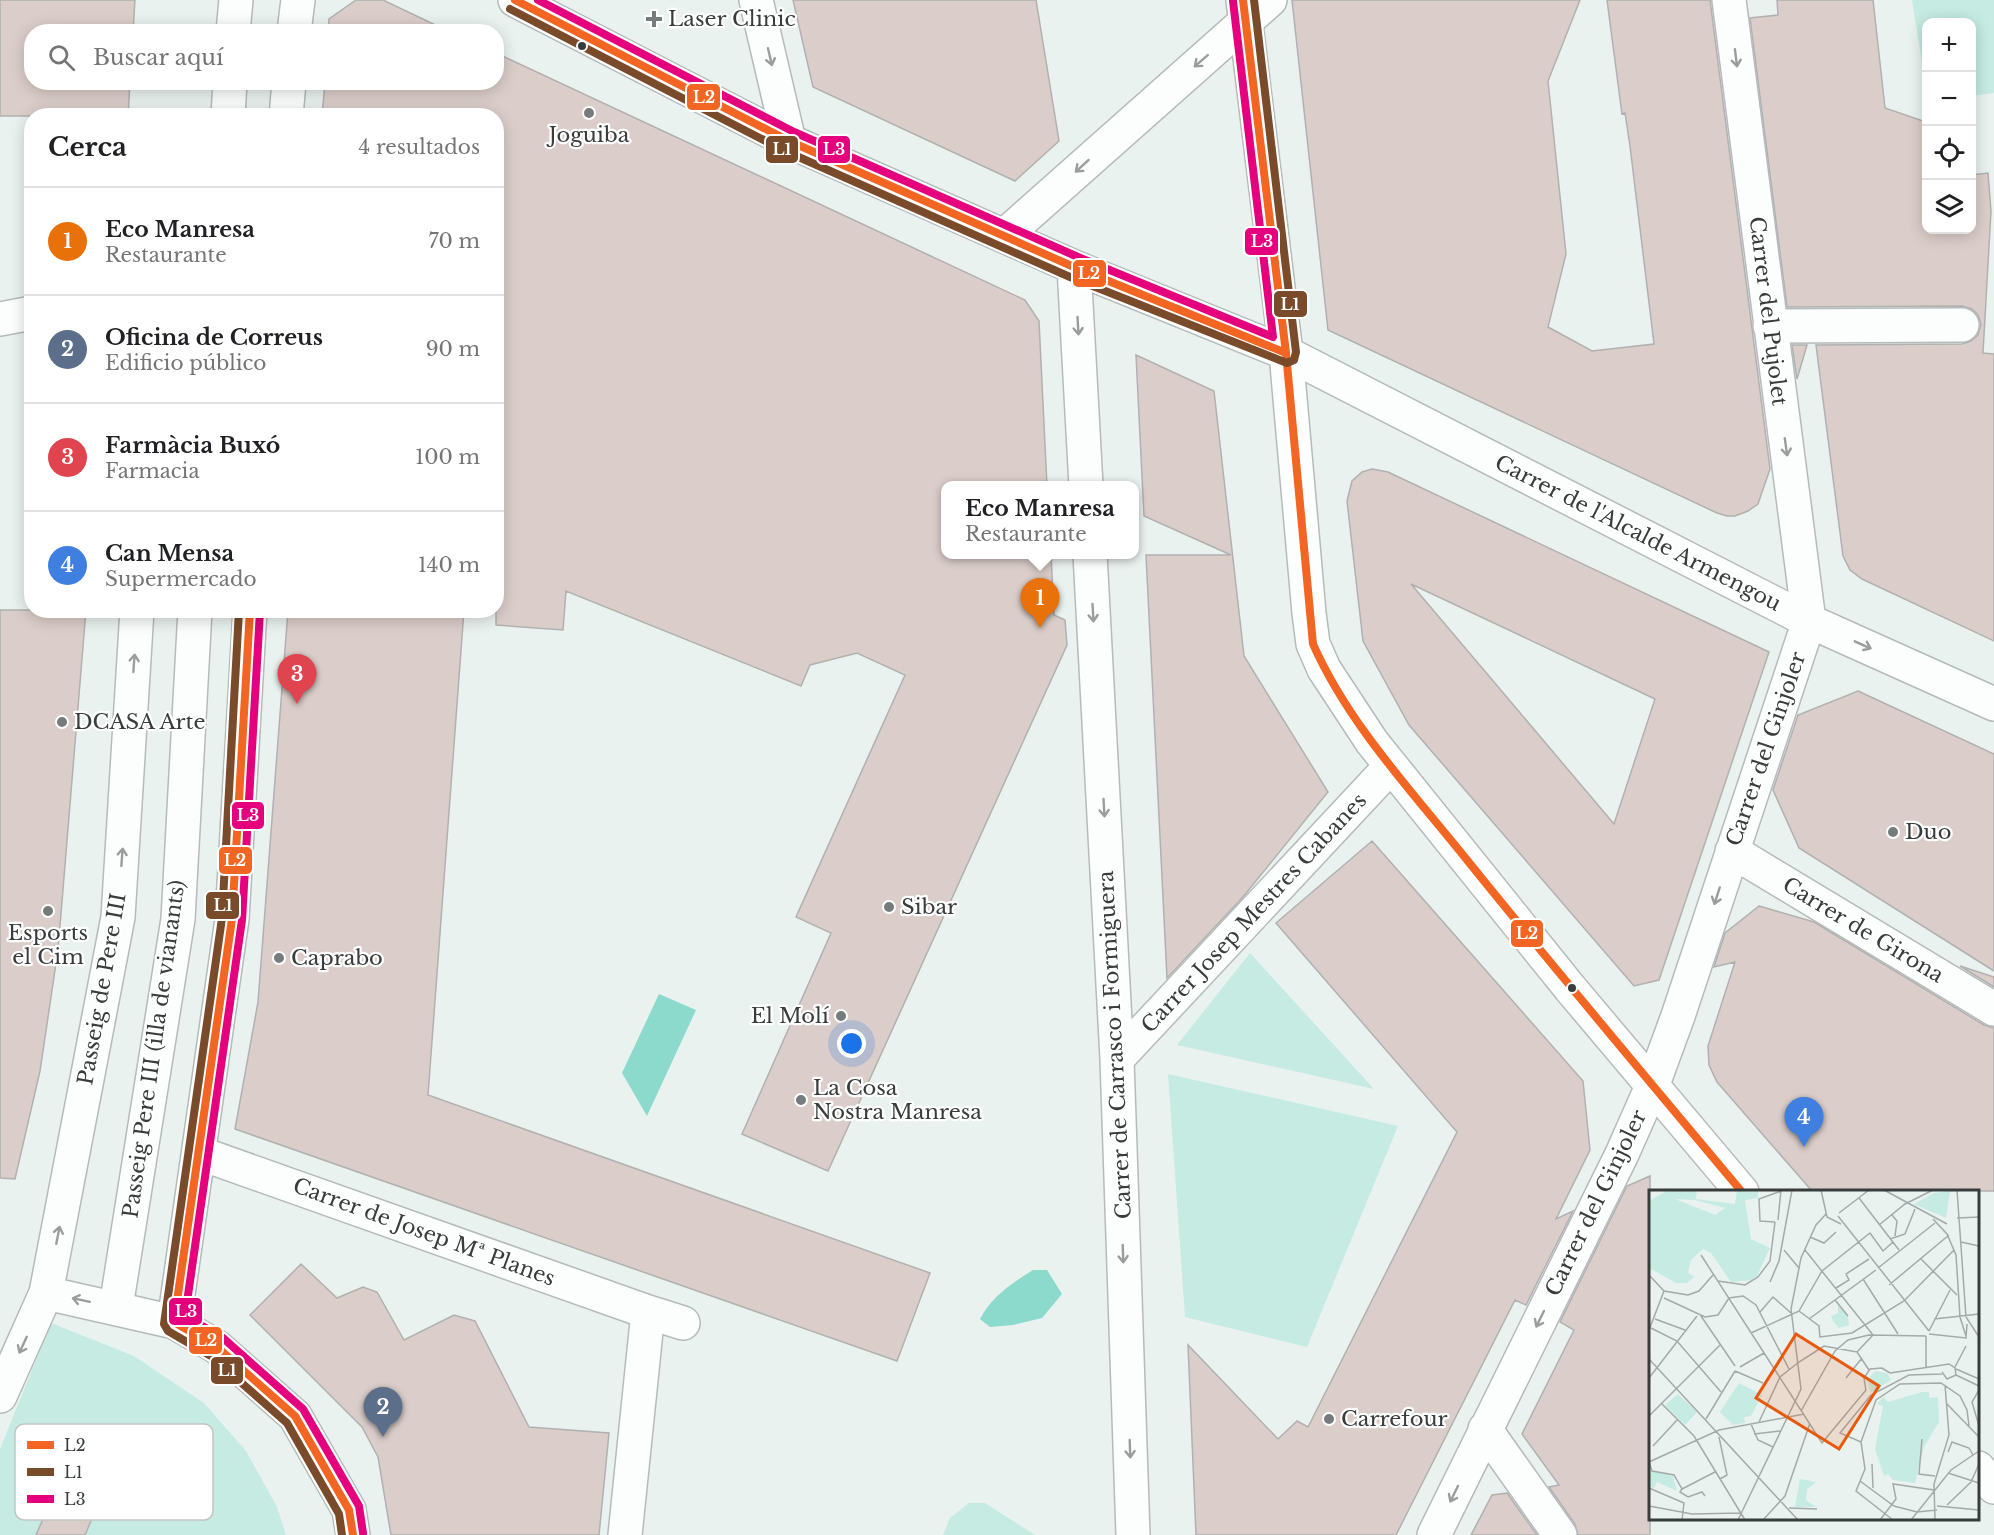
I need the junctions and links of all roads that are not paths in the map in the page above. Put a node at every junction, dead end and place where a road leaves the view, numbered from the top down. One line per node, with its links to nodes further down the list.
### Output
1 (515, 0): 10 (street, Carrer de l'Alcalde Armengou)
2 (756, 0): 10 (street, one-way to 10)
3 (1270, 0): 5 (street)
4 (1729, 0): 16 (street, Carrer del Pujolet, one-way to 16)
5 (1244, 11): 11 (street, one-way to 11); 17 (street)
6 (230, 90): 8 (street)
7 (288, 90): 9 (street)
8 (228, 108)
9 (287, 108)
10 (789, 141): 11 (street, Carrer de l'Alcalde Armengou)
11 (1004, 236): 12 (street, Carrer de l'Alcalde Armengou)
12 (1074, 267): 17 (street, Carrer de l'Alcalde Armengou); 18 (street, one-way to 18)
13 (24, 314): 14 (street)
14 (0, 319)
15 (1962, 325): 16 (street)
16 (1770, 327): 23 (street, Carrer del Pujolet, one-way to 23)
17 (1286, 353): 23 (street, Carrer de l'Alcalde Armengou); 25 (street)
18 (1086, 481)
19 (1090, 559): 28 (street, Carrer de Carrasco i Formiguera, one-way to 28)
20 (137, 618): 32 (street, Passeig de Pere III, one-way to 20)
21 (195, 618): 33 (street, Passeig Pere III (illa de vianants))
22 (250, 618): 30 (street)
23 (1809, 621): 24 (street, Carrer de l'Alcalde Armengou, one-way to 24); 26 (street, Carrer del Ginjoler)
24 (1994, 704)
25 (1391, 766): 28 (street, Carrer Josep Mestres Cabanes); 29 (street)
26 (1732, 851): 27 (street, Carrer de Girona); 29 (street, Carrer del Ginjoler, one-way to 29)
27 (1994, 1009)
28 (1117, 1059): 43 (street, Carrer de Carrasco i Formiguera, one-way to 43)
29 (1653, 1084): 31 (street); 38 (street, Carrer del Ginjoler, one-way to 38)
30 (199, 1153): 34 (street, Carrer de Josep Mª Planes); 35 (street)
31 (1741, 1190)
32 (46, 1293): 33 (street, one-way to 32); 37 (street, Passeig de Pere III, one-way to 37)
33 (116, 1307): 35 (street)
34 (648, 1312): 36 (street, Carrer de Josep Mª Planes); 42 (street)
35 (174, 1322): 41 (street)
36 (683, 1323)
37 (0, 1396)
38 (1485, 1429): 44 (street, Carrer del Ginjoler, one-way to 44); 45 (street)
39 (1979, 1470): 40 (street)
40 (1994, 1487)
41 (353, 1535)
42 (625, 1535)
43 (1133, 1535)
44 (1434, 1535)
45 (1560, 1535)

